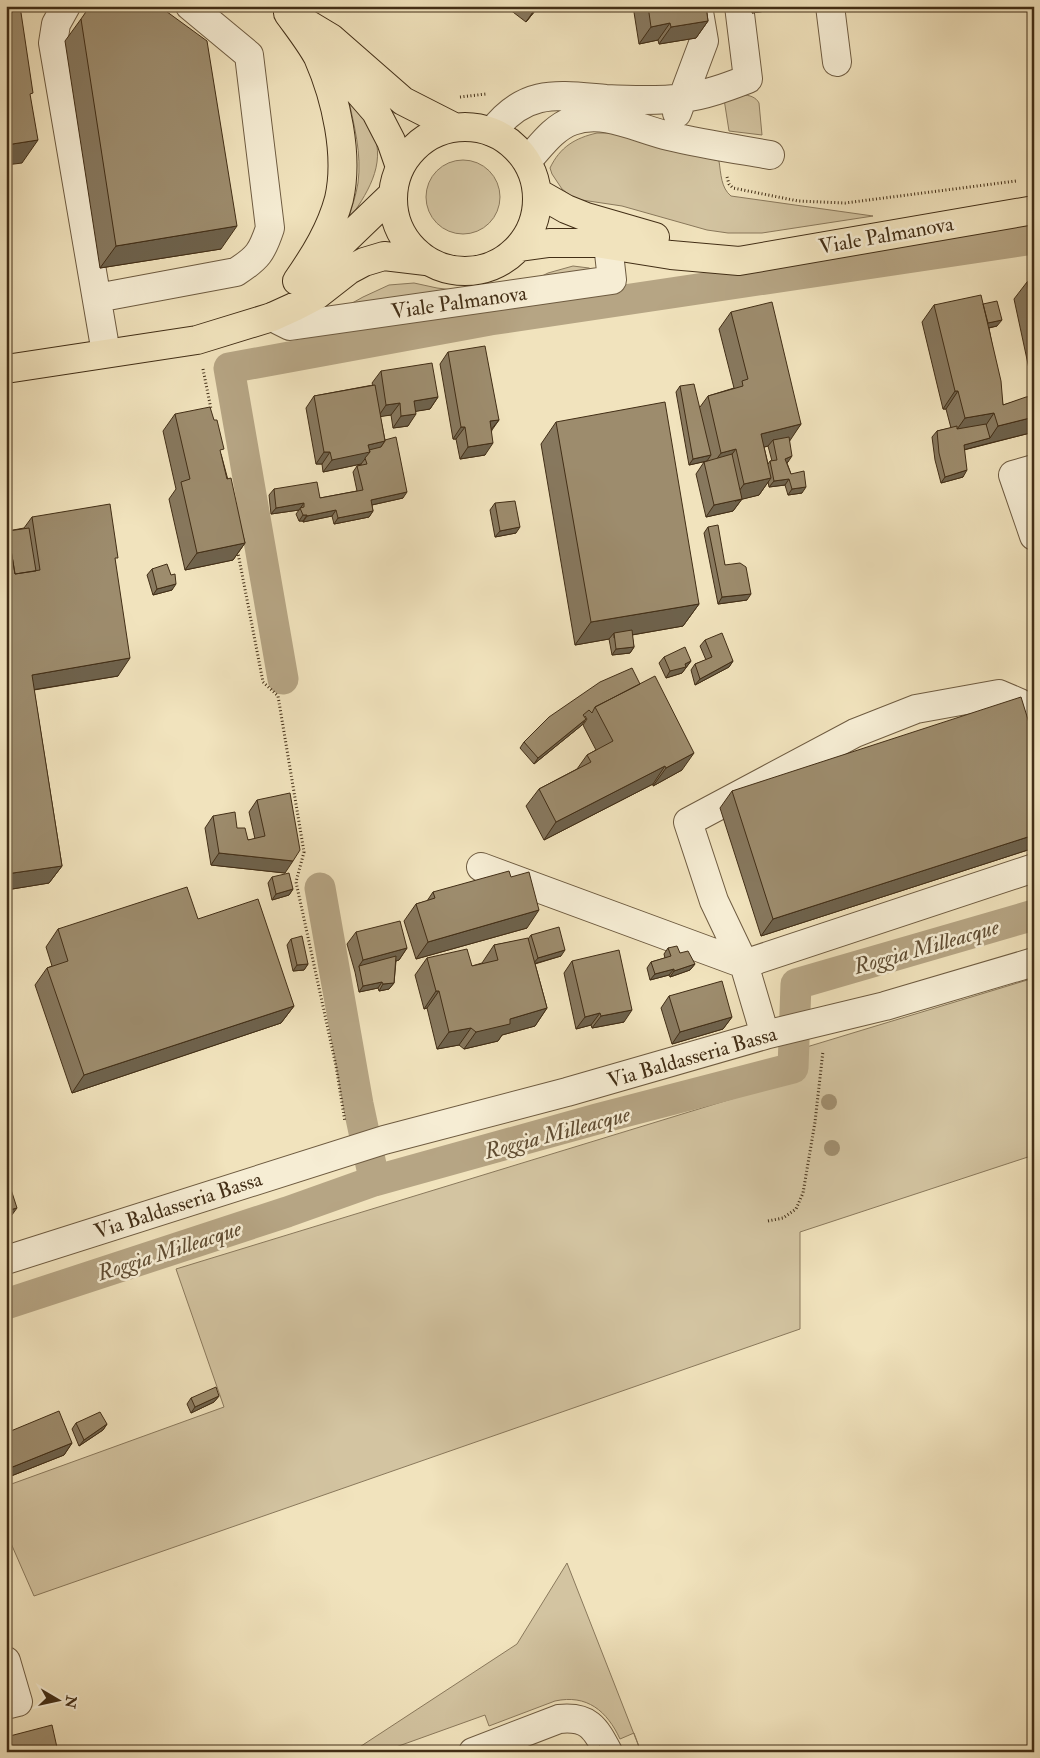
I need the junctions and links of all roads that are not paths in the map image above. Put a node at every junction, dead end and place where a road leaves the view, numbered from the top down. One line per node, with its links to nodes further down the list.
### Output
1 (66, 6): 23 (street)
2 (190, 6): 23 (street)
3 (698, 6): 8 (street)
4 (739, 6): 8 (street)
5 (830, 6): 7 (street)
6 (285, 9): 9 (main road); 14 (main road); 22 (main road)
7 (837, 62)
8 (682, 98): 10 (street); 11 (street)
9 (454, 127): 10 (main road, Viale Palmanova); 14 (main road, Viale Palmanova)
10 (492, 132): 13 (main road, Viale Palmanova)
11 (670, 136): 12 (street); 13 (street)
12 (770, 154)
13 (527, 161): 15 (main road, Viale Palmanova)
14 (400, 167): 16 (main road, Viale Palmanova)
15 (538, 193): 19 (main road, Viale Palmanova); 20 (main road, Viale Palmanova)
16 (393, 194): 21 (main road, Viale Palmanova); 22 (main road, Viale Palmanova)
17 (1034, 210): 20 (main road, Viale Palmanova)
18 (608, 244): 19 (main road, Viale Palmanova); 20 (main road, Viale Palmanova); 24 (street, Viale Palmanova)
19 (520, 247): 21 (main road, Viale Palmanova)
20 (738, 260)
21 (426, 261): 24 (main road, Viale Palmanova)
22 (297, 280): 25 (main road, Viale Palmanova)
23 (97, 298): 26 (street)
24 (272, 317): 25 (main road, Viale Palmanova)
25 (197, 340): 26 (main road, Viale Palmanova)
26 (106, 353): 27 (main road, Viale Palmanova)
27 (6, 369)
28 (1034, 468): 29 (street)
29 (1034, 536)
30 (1034, 744): 34 (street)
31 (481, 867): 34 (street)
32 (1034, 868): 34 (street)
33 (1034, 962): 35 (street, Via Baldasseria Bassa)
34 (744, 964): 35 (street)
35 (769, 1035): 36 (street, Via Baldasseria Bassa)
36 (6, 1260)
37 (6, 1662): 38 (street)
38 (6, 1705)
39 (473, 1752): 40 (street)
40 (608, 1752)

